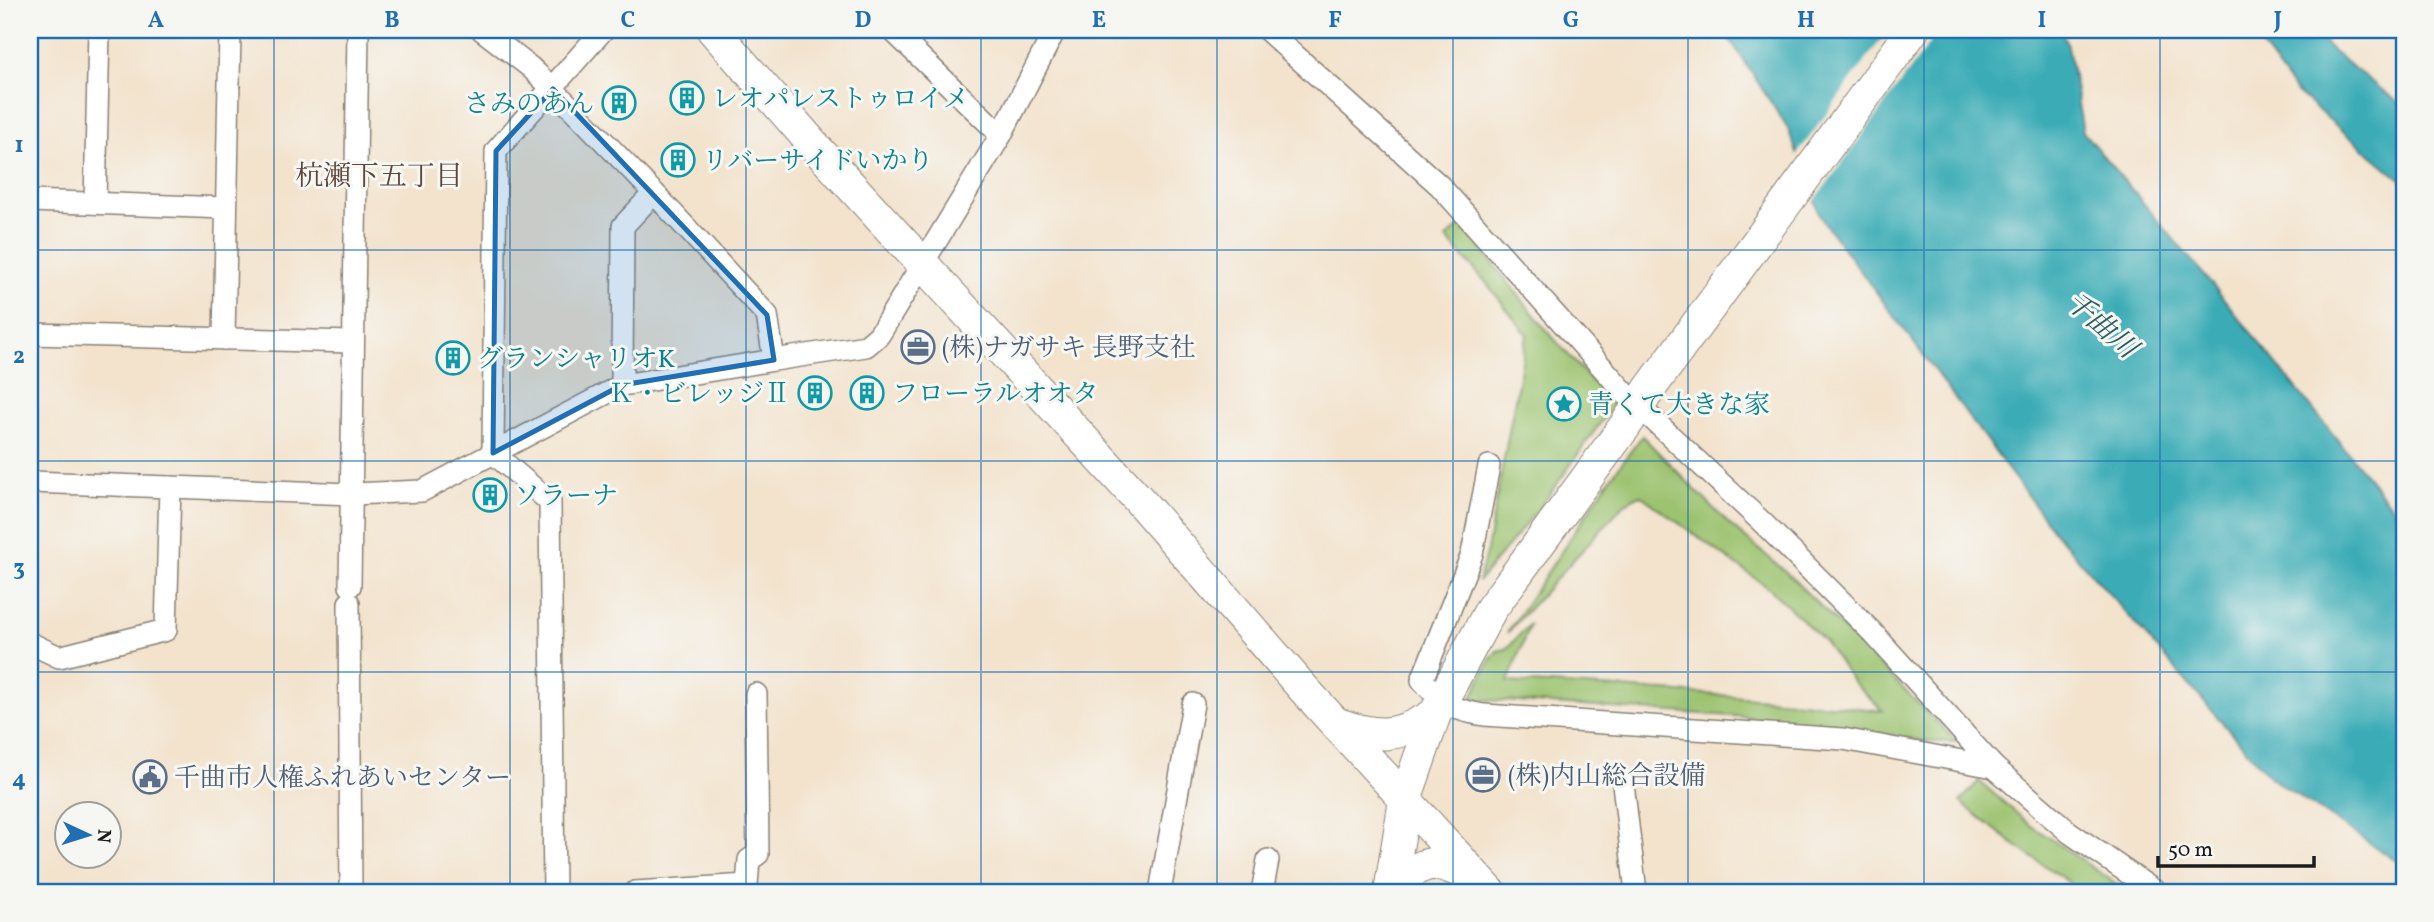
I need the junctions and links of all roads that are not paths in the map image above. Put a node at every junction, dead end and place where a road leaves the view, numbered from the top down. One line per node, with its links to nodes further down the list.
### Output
1 (99, 30): 15 (street)
2 (230, 30): 16 (street)
3 (358, 30): 20 (street)
4 (482, 30): 11 (street)
5 (603, 30): 11 (street)
6 (713, 30): 17 (street)
7 (892, 30): 12 (street)
8 (1055, 30): 12 (street)
9 (1267, 30): 23 (street)
10 (1913, 30): 23 (street)
11 (553, 89): 13 (street); 24 (street)
12 (1001, 135): 17 (street)
13 (654, 193): 21 (street); 22 (street)
14 (30, 201): 15 (street)
15 (95, 204): 16 (street)
16 (226, 208): 19 (street)
17 (922, 263): 21 (street); 33 (street)
18 (30, 334): 19 (street)
19 (224, 339): 20 (street)
20 (352, 342): 28 (street)
21 (774, 360): 22 (street)
22 (622, 386): 24 (street)
23 (1644, 396): 31 (street); 34 (street)
24 (493, 453): 28 (street); 41 (street)
25 (1489, 466): 31 (street)
26 (30, 482): 27 (street)
27 (170, 487): 28 (street); 29 (street)
28 (352, 494): 40 (street)
29 (30, 643)
30 (756, 694): 42 (street)
31 (1433, 699): 33 (street); 34 (street); 36 (street)
32 (1193, 704): 43 (street)
33 (1338, 724): 36 (street)
34 (1994, 766): 46 (street)
35 (1623, 784): 45 (street)
36 (1405, 800): 38 (street); 39 (street)
37 (1268, 860): 44 (street)
38 (1486, 888): 39 (street)
39 (1390, 891)
40 (351, 892)
41 (554, 892)
42 (635, 892)
43 (1160, 892)
44 (1262, 892)
45 (1636, 892)
46 (2156, 892)

